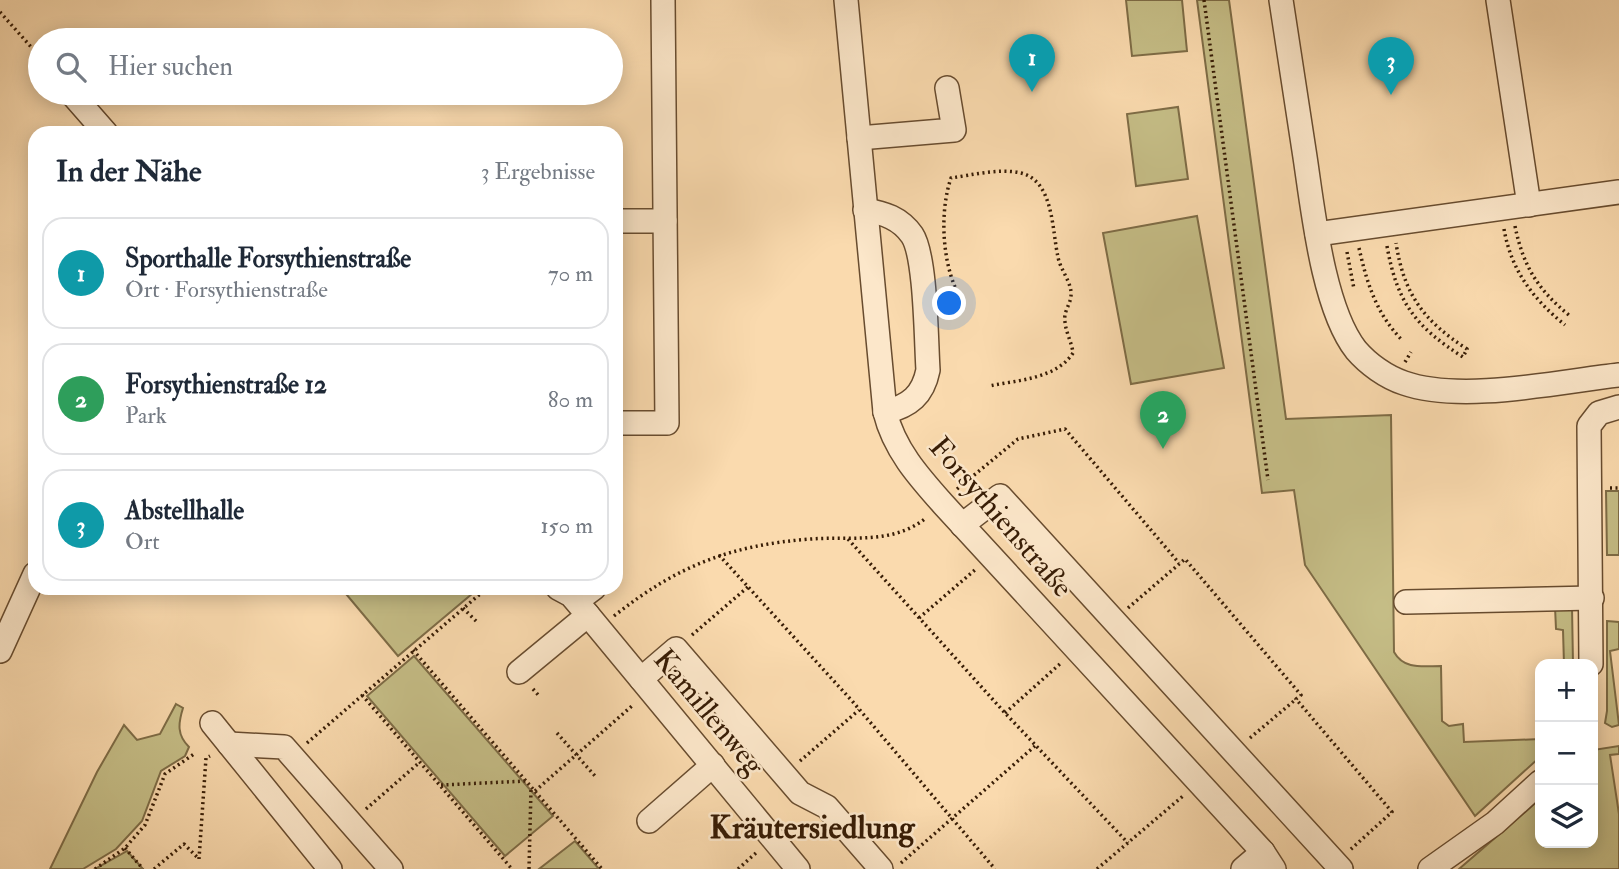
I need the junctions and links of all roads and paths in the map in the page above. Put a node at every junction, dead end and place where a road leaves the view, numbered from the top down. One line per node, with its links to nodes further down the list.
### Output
1 (663, 0): 16 (street)
2 (846, 0): 11 (street, Forsythienstraße)
3 (1204, 0): 32 (path)
4 (1281, 0): 19 (street)
5 (1498, 0): 13 (street)
6 (0, 12): 7 (path)
7 (28, 44)
8 (947, 88): 11 (street)
9 (82, 105): 10 (street)
10 (100, 126)
11 (859, 138): 14 (street, Forsythienstraße)
12 (1619, 192): 13 (street)
13 (1514, 207): 17 (street); 22 (path); 23 (path)
14 (865, 210): 30 (street, Forsythienstraße); 30 (street)
15 (623, 221): 16 (street)
16 (665, 221): 31 (street)
17 (1389, 224): 17 (path); 18 (street)
18 (1349, 230): 19 (street); 21 (path); 24 (path)
19 (1317, 234): 27 (street)
20 (955, 287): 28 (path)
21 (1354, 293)
22 (1570, 316)
23 (1565, 325)
24 (1403, 341)
25 (1395, 360): 26 (path)
26 (1403, 366)
27 (1619, 375)
28 (989, 386)
29 (1619, 407): 44 (street)
30 (886, 412): 35 (street, Forsythienstraße)
31 (623, 423)
32 (1268, 480)
33 (951, 495): 39 (path)
34 (930, 514): 36 (path)
35 (962, 526): 38 (street, Forsythienstraße); 90 (street)
36 (848, 539): 37 (path); 48 (path)
37 (719, 555): 40 (path); 49 (path)
38 (991, 556): 48 (path); 52 (street, Forsythienstraße)
39 (1179, 563): 46 (path); 59 (path)
40 (749, 586): 51 (path); 60 (path)
41 (28, 589): 54 (street)
42 (479, 595): 47 (path)
43 (567, 595): 49 (street, Kamillenweg)
44 (1592, 598): 45 (street); 55 (street)
45 (1406, 602)
46 (1132, 605)
47 (463, 608): 50 (path); 53 (path)
48 (919, 618): 61 (path)
49 (594, 622): 56 (street); 57 (street, Kamillenweg)
50 (478, 623)
51 (694, 633)
52 (1077, 649): 61 (path); 76 (street, Forsythienstraße)
53 (413, 650): 58 (path); 75 (path)
54 (0, 651)
55 (1591, 659)
56 (519, 672)
57 (640, 690): 69 (path); 73 (street, Kamillenweg); 89 (street)
58 (362, 695): 67 (path); 72 (path)
59 (1296, 699): 64 (path); 90 (path)
60 (859, 710): 70 (path); 82 (path)
61 (1005, 713): 66 (path)
62 (212, 723): 65 (street)
63 (557, 733): 69 (path)
64 (1256, 733)
65 (229, 744): 88 (street); 94 (street)
66 (1035, 746): 82 (path); 84 (path)
67 (300, 749)
68 (194, 754): 85 (path)
69 (575, 754): 74 (path); 80 (path)
70 (806, 756)
71 (206, 758): 93 (path)
72 (419, 762): 77 (path); 81 (path)
73 (712, 765): 83 (street); 99 (street, Kamillenweg)
74 (595, 776)
75 (526, 781): 77 (path); 79 (path)
76 (1199, 782): 84 (path); 87 (street, Forsythienstraße)
77 (440, 785): 95 (path)
78 (1537, 785): 103 (street)
79 (531, 787): 80 (path); 96 (path)
80 (535, 791): 97 (path)
81 (357, 816)
82 (952, 818): 89 (path); 100 (path)
83 (649, 821)
84 (1128, 843): 101 (path)
85 (125, 848): 91 (path); 92 (path)
86 (761, 848): 98 (path)
87 (1269, 861): 102 (street)
88 (318, 865)
89 (891, 866)
90 (1338, 866)
91 (95, 869)
92 (143, 869)
93 (154, 869)
94 (391, 869)
95 (512, 869)
96 (529, 869)
97 (602, 869)
98 (738, 869)
99 (798, 869)
100 (995, 869)
101 (1097, 869)
102 (1243, 869)
103 (1430, 869)

